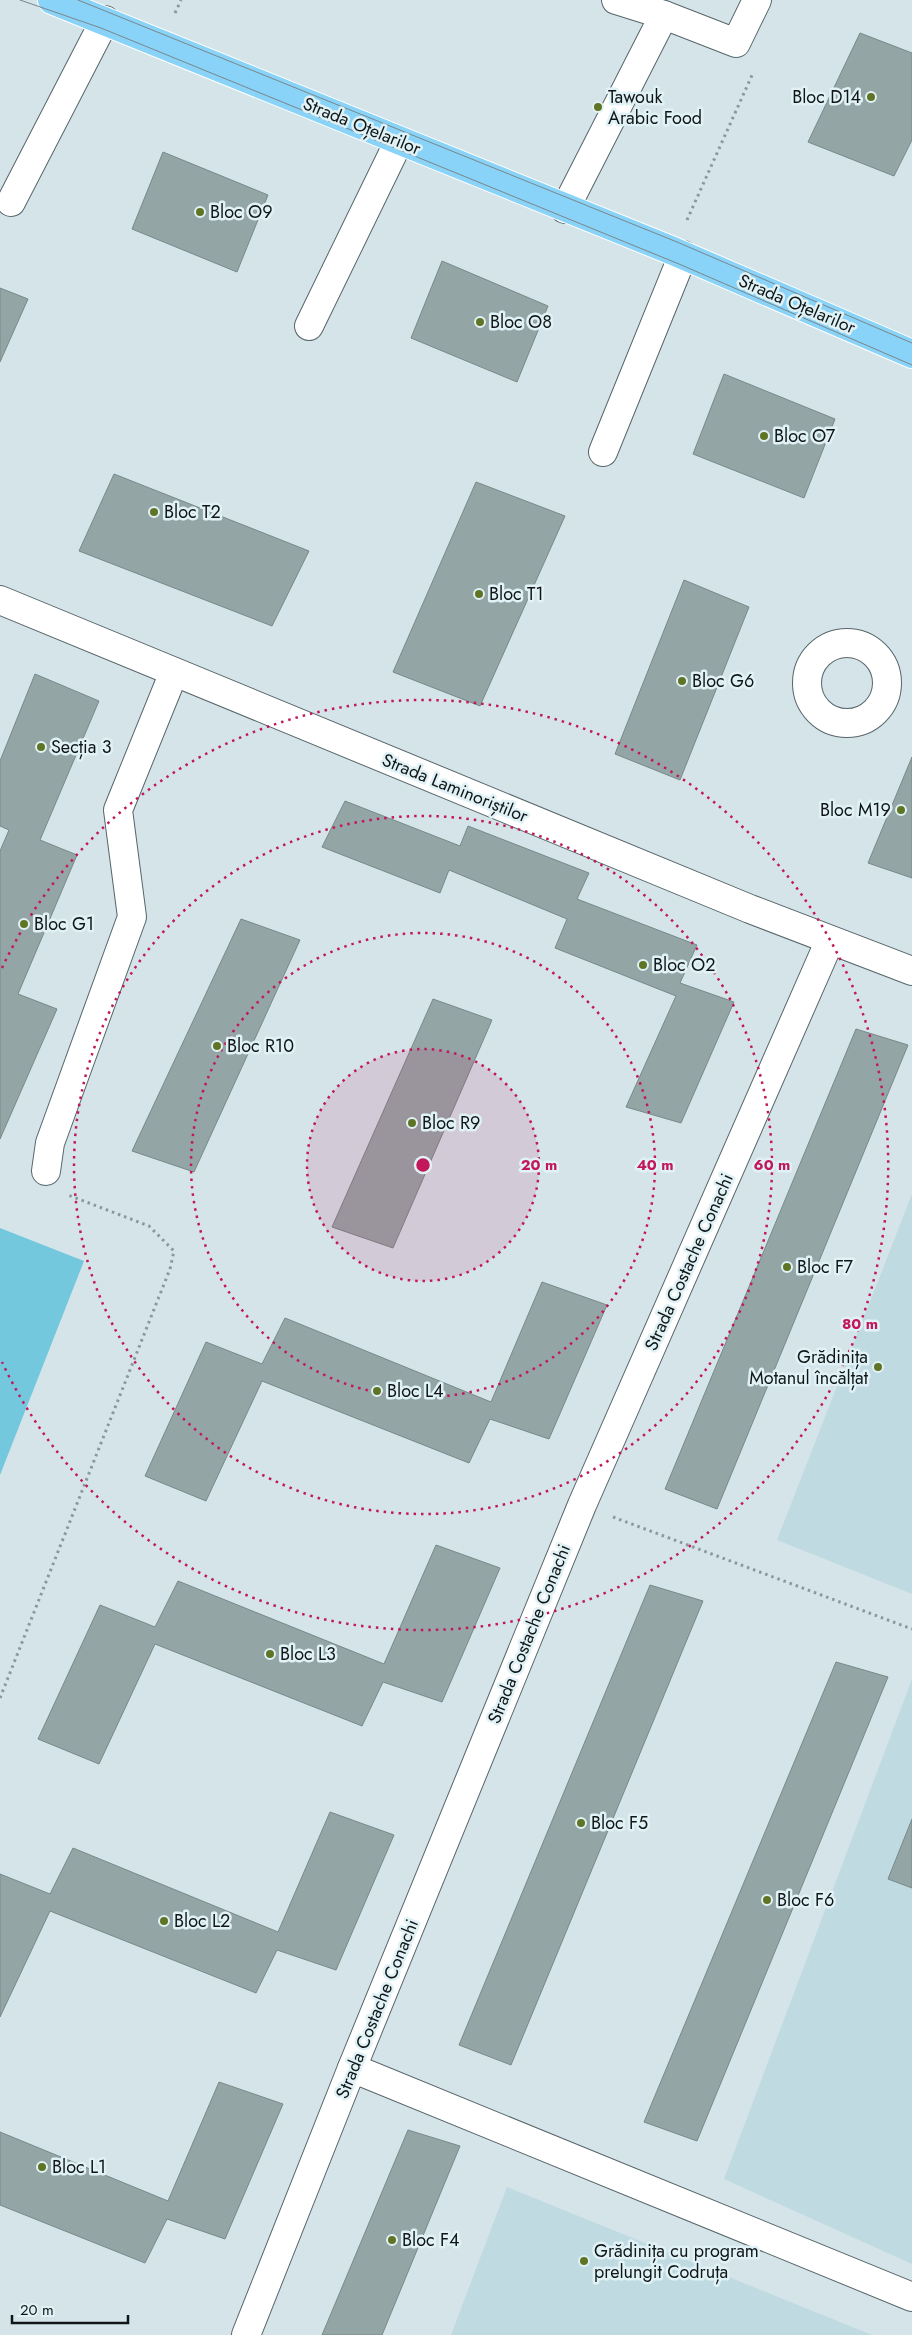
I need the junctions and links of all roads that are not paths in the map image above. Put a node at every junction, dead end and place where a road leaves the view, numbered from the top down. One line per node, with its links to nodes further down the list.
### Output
1 (52, 0): 5 (main road, Strada Oțelarilor)
2 (616, 0): 4 (street)
3 (757, 0): 4 (street)
4 (664, 15): 8 (street)
5 (105, 20): 6 (main road, Strada Oțelarilor); 7 (street)
6 (399, 141): 8 (main road, Strada Oțelarilor); 10 (street)
7 (11, 202)
8 (565, 208): 9 (main road, Strada Oțelarilor)
9 (678, 253): 11 (main road, Strada Oțelarilor); 12 (street)
10 (309, 326)
11 (912, 354)
12 (603, 452)
13 (0, 600): 14 (street, Strada Laminoriștilor)
14 (174, 672): 15 (street, Strada Laminoriștilor); 17 (street)
15 (830, 940): 16 (street, Strada Laminoriștilor); 18 (street, Strada Costache Conachi)
16 (912, 971)
17 (46, 1171)
18 (352, 2068): 19 (street); 20 (street, Strada Costache Conachi)
19 (912, 2297)
20 (246, 2335)

